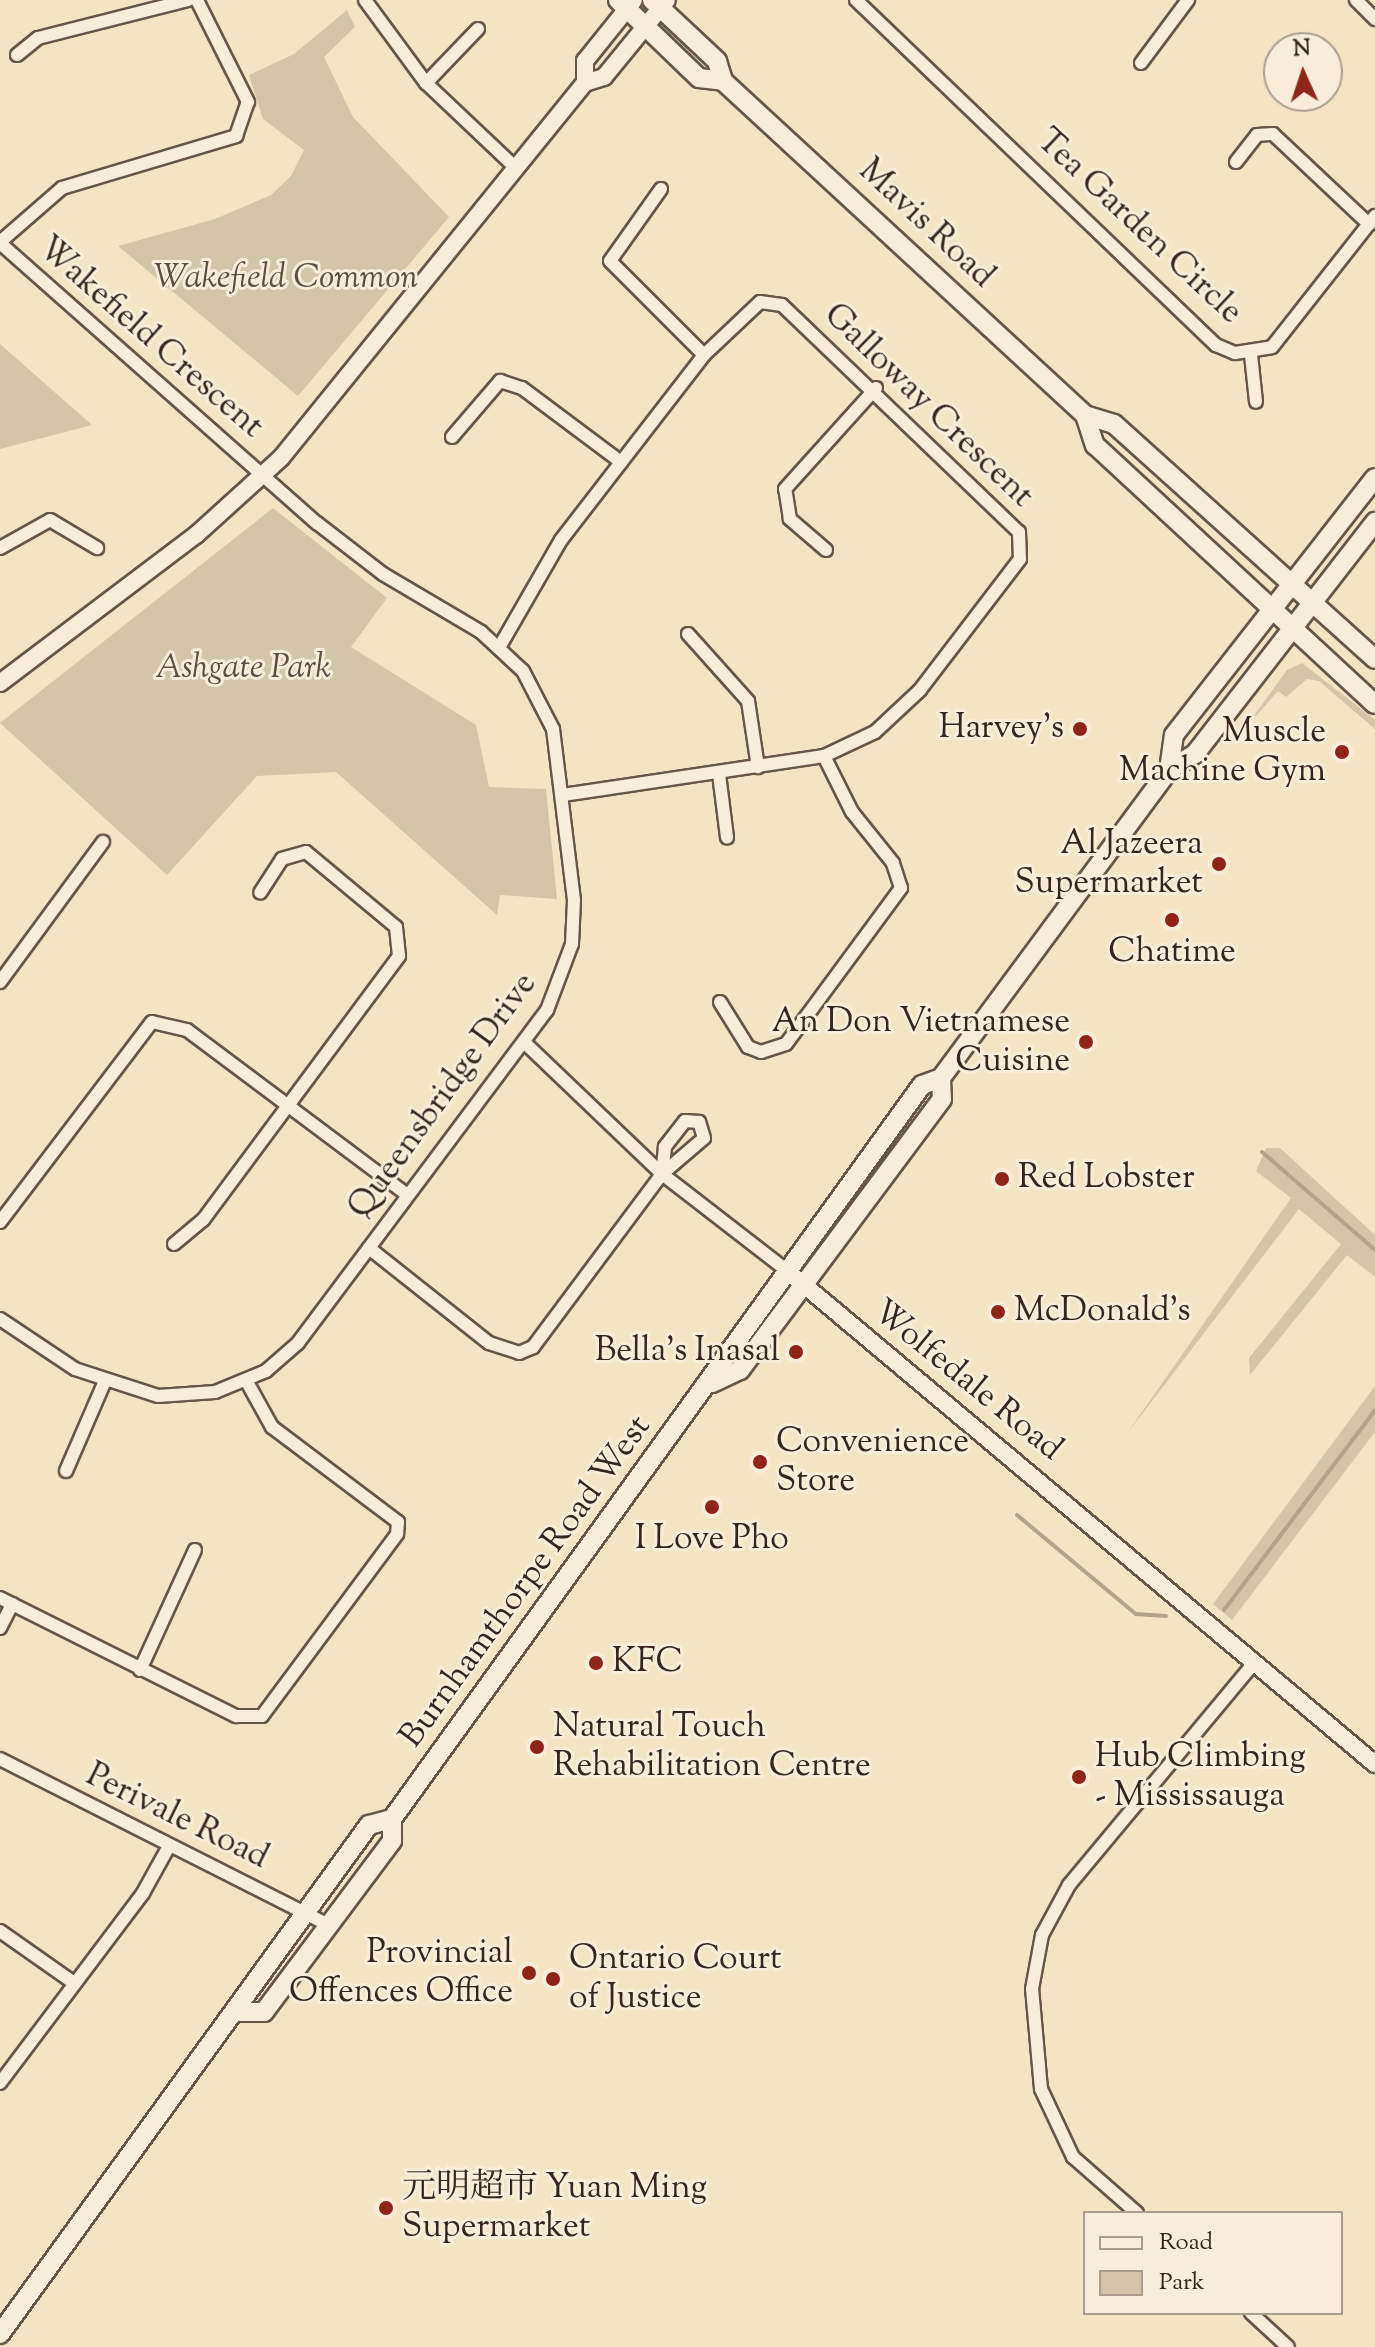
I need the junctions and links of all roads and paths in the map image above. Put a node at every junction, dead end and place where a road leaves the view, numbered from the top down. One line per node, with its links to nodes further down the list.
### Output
1 (188, 0): 12 (street)
2 (197, 0): 21 (street)
3 (365, 0): 15 (street)
4 (856, 0): 23 (street, Tea Garden Circle)
5 (1188, 0): 13 (street)
6 (1356, 0): 9 (street)
7 (626, 3): 10 (main road, Mavis Road); 16 (street)
8 (660, 3): 10 (street); 14 (main road, Mavis Road)
9 (1375, 19)
10 (645, 26): 14 (main road, Mavis Road); 16 (street)
11 (478, 29): 15 (street)
12 (17, 55)
13 (1141, 63)
14 (723, 81): 26 (main road, Mavis Road)
15 (426, 83): 18 (street)
16 (585, 83): 18 (street)
17 (1236, 162): 20 (street)
18 (517, 169): 29 (street)
19 (661, 189): 22 (street)
20 (1372, 220): 23 (street, Tea Garden Circle)
21 (0, 242): 29 (street, Wakefield Crescent)
22 (704, 355): 24 (street, Galloway Crescent); 28 (street, Galloway Crescent)
23 (1251, 355): 25 (street)
24 (876, 388): 34 (street); 44 (street, Galloway Crescent)
25 (1256, 402)
26 (1085, 415): 35 (main road, Mavis Road); 37 (main road, Mavis Road)
27 (452, 437): 28 (street)
28 (621, 462): 40 (street, Galloway Crescent)
29 (263, 475): 40 (street, Queensbridge Drive); 42 (street)
30 (1375, 478): 35 (main road, Burnhamthorpe Road West)
31 (1375, 522): 36 (main road, Burnhamthorpe Road West)
32 (0, 548): 33 (street)
33 (97, 548)
34 (826, 550)
35 (1291, 584): 36 (main road, Mavis Road); 37 (main road, Burnhamthorpe Road West)
36 (1313, 604): 38 (main road, Burnhamthorpe Road West); 41 (main road, Mavis Road)
37 (1269, 610): 38 (main road, Mavis Road); 46 (main road, Burnhamthorpe Road West)
38 (1291, 629): 43 (main road, Mavis Road); 46 (main road, Burnhamthorpe Road West)
39 (688, 634): 45 (street)
40 (500, 646): 48 (street, Queensbridge Drive)
41 (1375, 659)
42 (0, 683)
43 (1375, 704)
44 (824, 756): 45 (street, Galloway Crescent); 53 (street)
45 (758, 767): 47 (street, Galloway Crescent)
46 (1169, 770): 55 (main road, Burnhamthorpe Road West)
47 (719, 774): 48 (street, Galloway Crescent); 49 (street)
48 (563, 795): 54 (street, Queensbridge Drive)
49 (727, 837)
50 (103, 842): 52 (street)
51 (260, 893): 56 (street)
52 (0, 982)
53 (720, 1002)
54 (524, 1042): 57 (street, Wolfedale Road); 58 (street, Queensbridge Drive)
55 (941, 1078): 62 (main road, Burnhamthorpe Road West); 63 (main road, Burnhamthorpe Road West)
56 (284, 1108): 58 (street); 59 (street); 60 (street)
57 (662, 1174): 61 (street); 62 (street, Wolfedale Road)
58 (405, 1193): 61 (street, Queensbridge Drive)
59 (0, 1222)
60 (174, 1244)
61 (369, 1248): 65 (street, Queensbridge Drive)
62 (785, 1269): 63 (street, Wolfedale Road); 67 (main road, Burnhamthorpe Road West)
63 (803, 1285): 67 (main road, Burnhamthorpe Road West); 72 (street, Wolfedale Road)
64 (0, 1319): 66 (street, Queensbridge Drive)
65 (246, 1380): 66 (street, Queensbridge Drive); 73 (street)
66 (105, 1381): 68 (street)
67 (712, 1383): 76 (main road, Burnhamthorpe Road West)
68 (66, 1471)
69 (195, 1550): 73 (street)
70 (6, 1601): 71 (street); 73 (street)
71 (0, 1628)
72 (1255, 1662): 75 (street, Wolfedale Road); 84 (street)
73 (140, 1670)
74 (0, 1759): 77 (street, Perivale Road)
75 (1375, 1764)
76 (392, 1819): 78 (main road, Burnhamthorpe Road West); 79 (main road, Burnhamthorpe Road West)
77 (169, 1846): 78 (street, Perivale Road); 81 (street)
78 (304, 1911): 79 (street, Perivale Road); 82 (main road, Burnhamthorpe Road West)
79 (329, 1925): 82 (main road, Burnhamthorpe Road West)
80 (0, 1931): 81 (street)
81 (74, 1983): 83 (street)
82 (240, 2012): 86 (main road, Burnhamthorpe Road West)
83 (0, 2083)
84 (1135, 2211)
85 (1253, 2315): 87 (street)
86 (2, 2338)
87 (1288, 2347)

